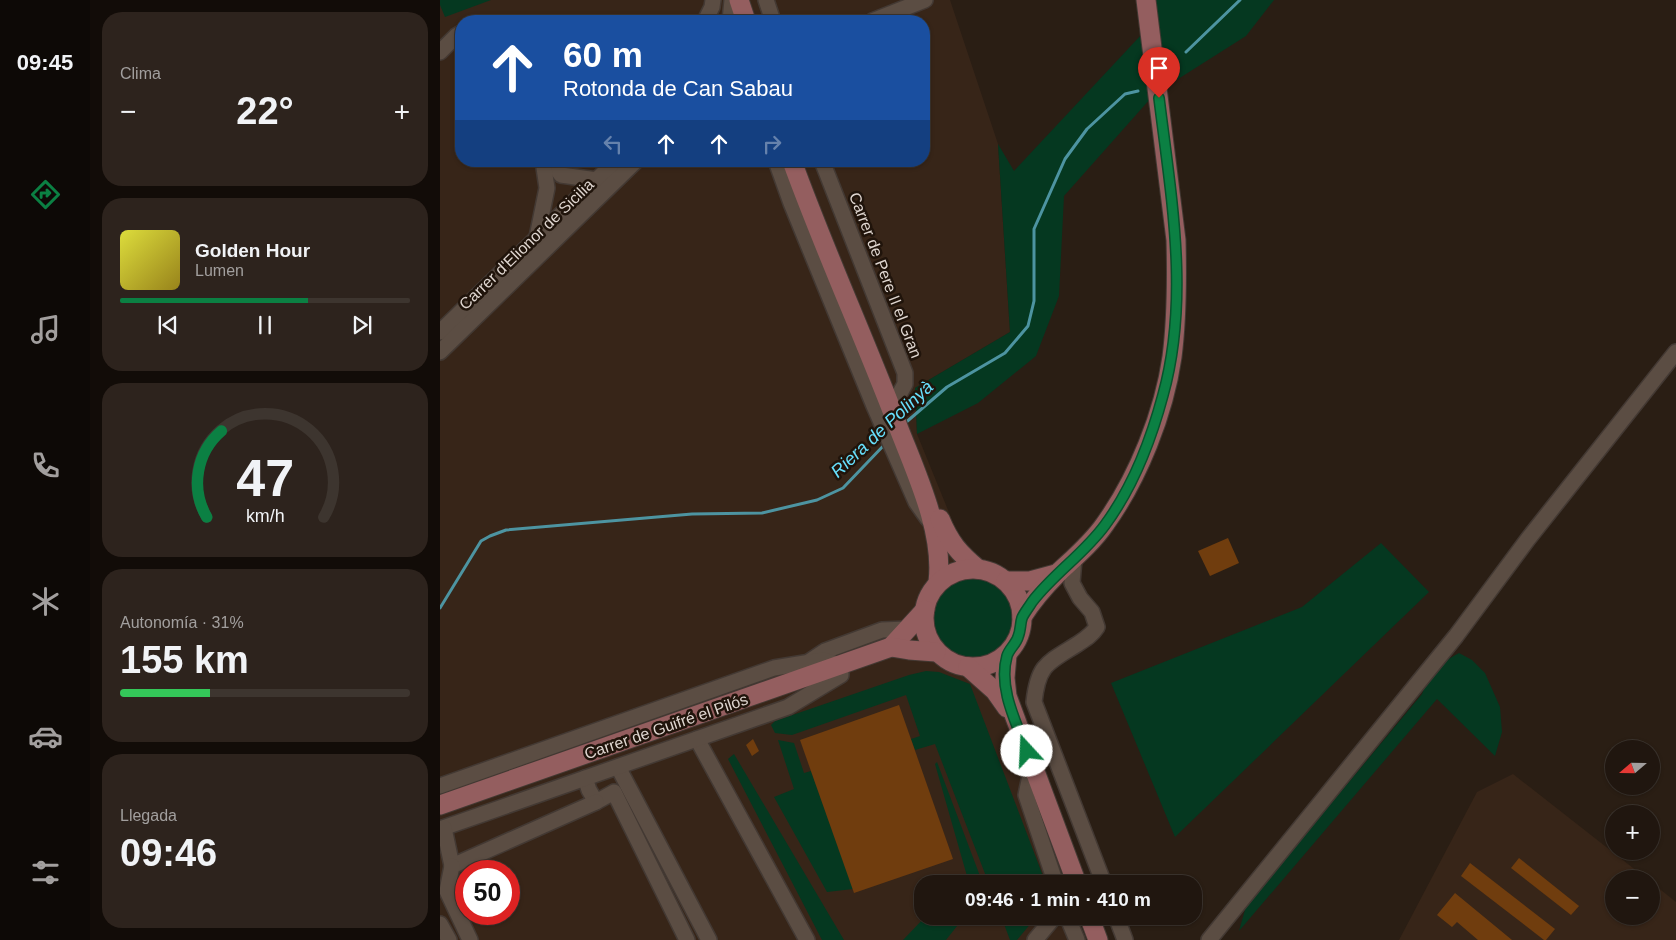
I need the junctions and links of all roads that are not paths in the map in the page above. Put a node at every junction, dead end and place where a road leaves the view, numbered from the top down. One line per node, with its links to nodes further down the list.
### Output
1 (713, 0): 8 (street)
2 (732, 0): 9 (street)
3 (739, 0): 10 (main road)
4 (752, 0): 11 (main road)
5 (766, 0): 12 (street)
6 (925, 0): 13 (street)
7 (1146, 0): 32 (main road)
8 (708, 15)
9 (731, 15)
10 (744, 15)
11 (756, 15)
12 (771, 15)
13 (887, 15)
14 (455, 37): 15 (street)
15 (440, 52)
16 (543, 167): 25 (street)
17 (555, 167): 24 (street)
18 (607, 167): 24 (street, Carrer d'Elionor de Sicilia)
19 (630, 167): 27 (street, Carrer d'Elionor de Sicilia)
20 (778, 167): 31 (street)
21 (794, 167): 29 (main road)
22 (807, 167): 29 (main road)
23 (824, 167): 29 (street, Carrer de Pere II el Gran)
24 (596, 180): 25 (street, Carrer d'Elionor de Sicilia)
25 (537, 237): 26 (street, Carrer d'Elionor de Sicilia)
26 (440, 332)
27 (440, 352)
28 (1676, 352): 74 (street)
29 (896, 410): 30 (main road)
30 (906, 437): 31 (main road); 33 (main road)
31 (932, 526): 36 (main road)
32 (1074, 559): 34 (main road); 37 (street)
33 (978, 569): 35 (main road); 36 (main road)
34 (1052, 579): 35 (main road); 37 (street); 39 (main road)
35 (1006, 581): 39 (main road)
36 (938, 582): 38 (main road)
37 (1080, 598): 59 (street)
38 (925, 610): 40 (main road, Carrer de Guifré el Pilós); 42 (main road)
39 (1022, 617): 43 (main road)
40 (907, 629): 41 (main road, Carrer de Guifré el Pilós); 44 (street)
41 (891, 647): 42 (main road, Carrer de Guifré el Pilós); 45 (main road, Carrer de Guifré el Pilós)
42 (936, 652): 46 (main road)
43 (1008, 655): 46 (main road); 47 (main road)
44 (809, 662): 45 (street); 52 (street)
45 (841, 665): 48 (street); 54 (main road, Carrer de Guifré el Pilós)
46 (968, 668): 47 (main road)
47 (1015, 720): 50 (main road)
48 (697, 739): 49 (street); 69 (street)
49 (618, 766): 51 (street); 68 (street)
50 (1032, 766): 57 (street); 58 (main road)
51 (585, 778): 53 (street); 55 (street)
52 (440, 786)
53 (596, 802): 56 (street); 67 (street)
54 (440, 805)
55 (442, 828): 56 (street)
56 (452, 866): 66 (street)
57 (1053, 875)
58 (1074, 875)
59 (1101, 875)
60 (440, 924): 65 (street)
61 (1048, 925): 70 (street)
62 (1071, 925): 71 (street)
63 (1092, 925): 72 (main road)
64 (1119, 925): 73 (street)
65 (449, 940)
66 (470, 940)
67 (687, 940)
68 (709, 940)
69 (807, 940)
70 (1035, 940)
71 (1077, 940)
72 (1098, 940)
73 (1125, 940)
74 (1209, 940)

